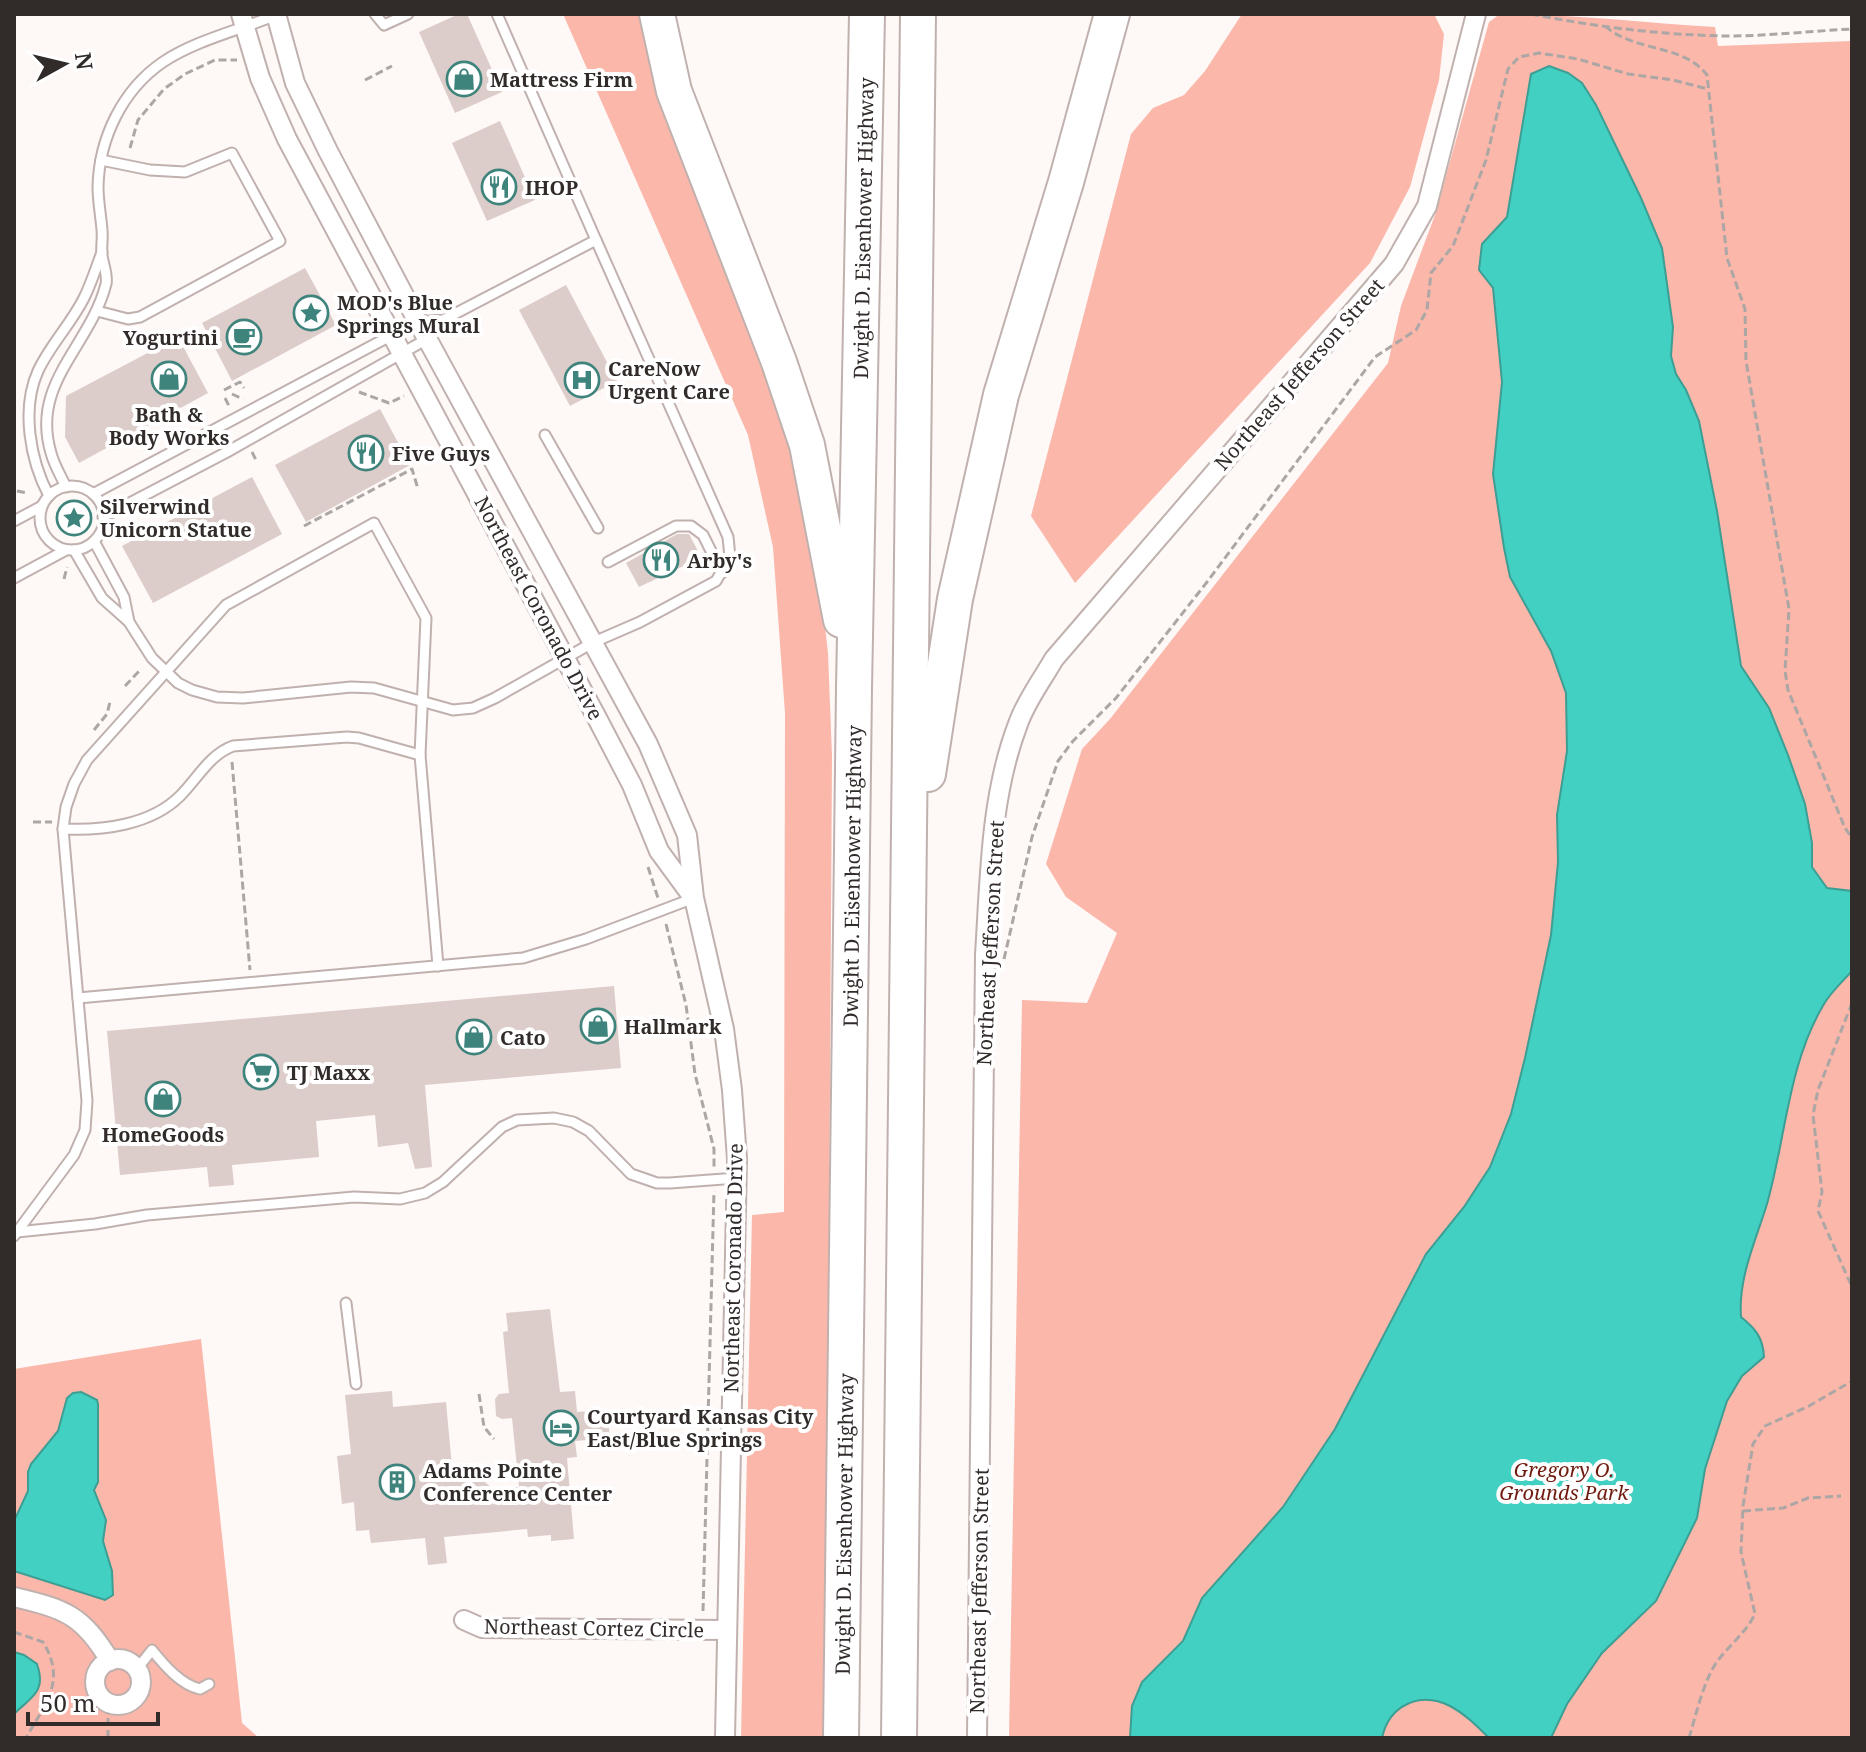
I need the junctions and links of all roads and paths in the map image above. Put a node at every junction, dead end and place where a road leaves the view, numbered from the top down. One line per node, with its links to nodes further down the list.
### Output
1 (277, 14): 11 (lane); 26 (street, Northeast Coronado Drive)
2 (375, 14): 3 (lane)
3 (408, 14)
4 (497, 14): 22 (lane)
5 (657, 14): 60 (highway)
6 (867, 14): 60 (highway, Dwight D. Eisenhower Highway)
7 (918, 14): 66 (highway)
8 (1112, 14): 66 (highway)
9 (1476, 14): 102 (street, Northeast Jefferson Street)
10 (1531, 14): 12 (path)
11 (242, 21): 21 (lane); 27 (street, Northeast Coronado Drive)
12 (1605, 26): 13 (path); 17 (path)
13 (1852, 29)
14 (237, 60): 20 (path)
15 (1706, 64): 17 (path)
16 (392, 66): 18 (path)
17 (1702, 68): 19 (path)
18 (365, 80)
19 (1708, 89): 65 (path); 70 (path)
20 (130, 148)
21 (101, 160): 23 (lane); 24 (lane)
22 (596, 240): 25 (lane); 51 (lane)
23 (102, 252): 24 (lane); 41 (lane)
24 (97, 311): 36 (lane)
25 (443, 320): 26 (lane); 26 (lane)
26 (423, 331): 27 (lane); 28 (lane); 55 (street, Northeast Coronado Drive)
27 (393, 335): 28 (street, Northeast Coronado Drive); 40 (lane)
28 (402, 353): 43 (lane); 56 (street, Northeast Coronado Drive)
29 (244, 388): 31 (path)
30 (352, 389): 33 (path)
31 (224, 390)
32 (232, 394): 34 (path)
33 (407, 394)
34 (249, 401)
35 (545, 435): 46 (lane)
36 (66, 487): 40 (lane); 41 (lane)
37 (418, 489): 45 (path)
38 (17, 491): 39 (path)
39 (27, 493)
40 (93, 494): 43 (lane)
41 (49, 496): 42 (lane)
42 (42, 506): 44 (lane); 48 (lane)
43 (103, 517): 47 (lane)
44 (14, 521)
45 (304, 526)
46 (598, 528)
47 (94, 541): 48 (lane); 54 (lane)
48 (70, 550): 52 (lane); 54 (lane)
49 (608, 562): 51 (lane)
50 (67, 567): 53 (path)
51 (722, 573): 55 (lane)
52 (14, 578)
53 (64, 579)
54 (129, 622): 58 (lane)
55 (594, 642): 56 (lane); 67 (street, Northeast Coronado Drive)
56 (565, 659): 61 (lane); 67 (street, Northeast Coronado Drive)
57 (140, 670): 59 (path)
58 (166, 672): 61 (lane); 61 (lane); 64 (lane)
59 (125, 686)
60 (854, 688): 100 (highway, Dwight D. Eisenhower Highway)
61 (422, 702): 62 (lane)
62 (420, 755): 64 (lane); 69 (lane)
63 (232, 757): 71 (path)
64 (63, 829): 72 (lane)
65 (1852, 838)
66 (910, 897): 101 (highway)
67 (694, 898): 69 (lane); 75 (street, Northeast Coronado Drive)
68 (666, 924): 74 (path)
69 (438, 966): 71 (lane)
70 (1004, 970)
71 (251, 983): 72 (lane)
72 (78, 998): 77 (lane)
73 (1852, 1003): 79 (path)
74 (714, 1149)
75 (737, 1178): 77 (lane); 91 (street, Northeast Coronado Drive)
76 (714, 1203): 89 (path)
77 (16, 1234)
78 (1839, 1244): 79 (path)
79 (1834, 1247): 80 (path)
80 (1852, 1287)
81 (346, 1303): 83 (lane)
82 (1852, 1381): 87 (path)
83 (356, 1384)
84 (479, 1394): 85 (path)
85 (494, 1439)
86 (1841, 1496): 87 (path)
87 (1743, 1511): 103 (path)
88 (14, 1597): 93 (street)
89 (702, 1604)
90 (464, 1620): 91 (street, Northeast Cortez Circle)
91 (726, 1630): 99 (street, Northeast Coronado Drive)
92 (14, 1632): 97 (path)
93 (110, 1661): 94 (street); 96 (street)
94 (137, 1669): 95 (lane); 96 (street)
95 (209, 1684)
96 (108, 1703): 98 (path)
97 (26, 1738)
98 (108, 1738)
99 (725, 1738)
100 (841, 1738)
101 (899, 1738)
102 (977, 1738)
103 (1689, 1738)

